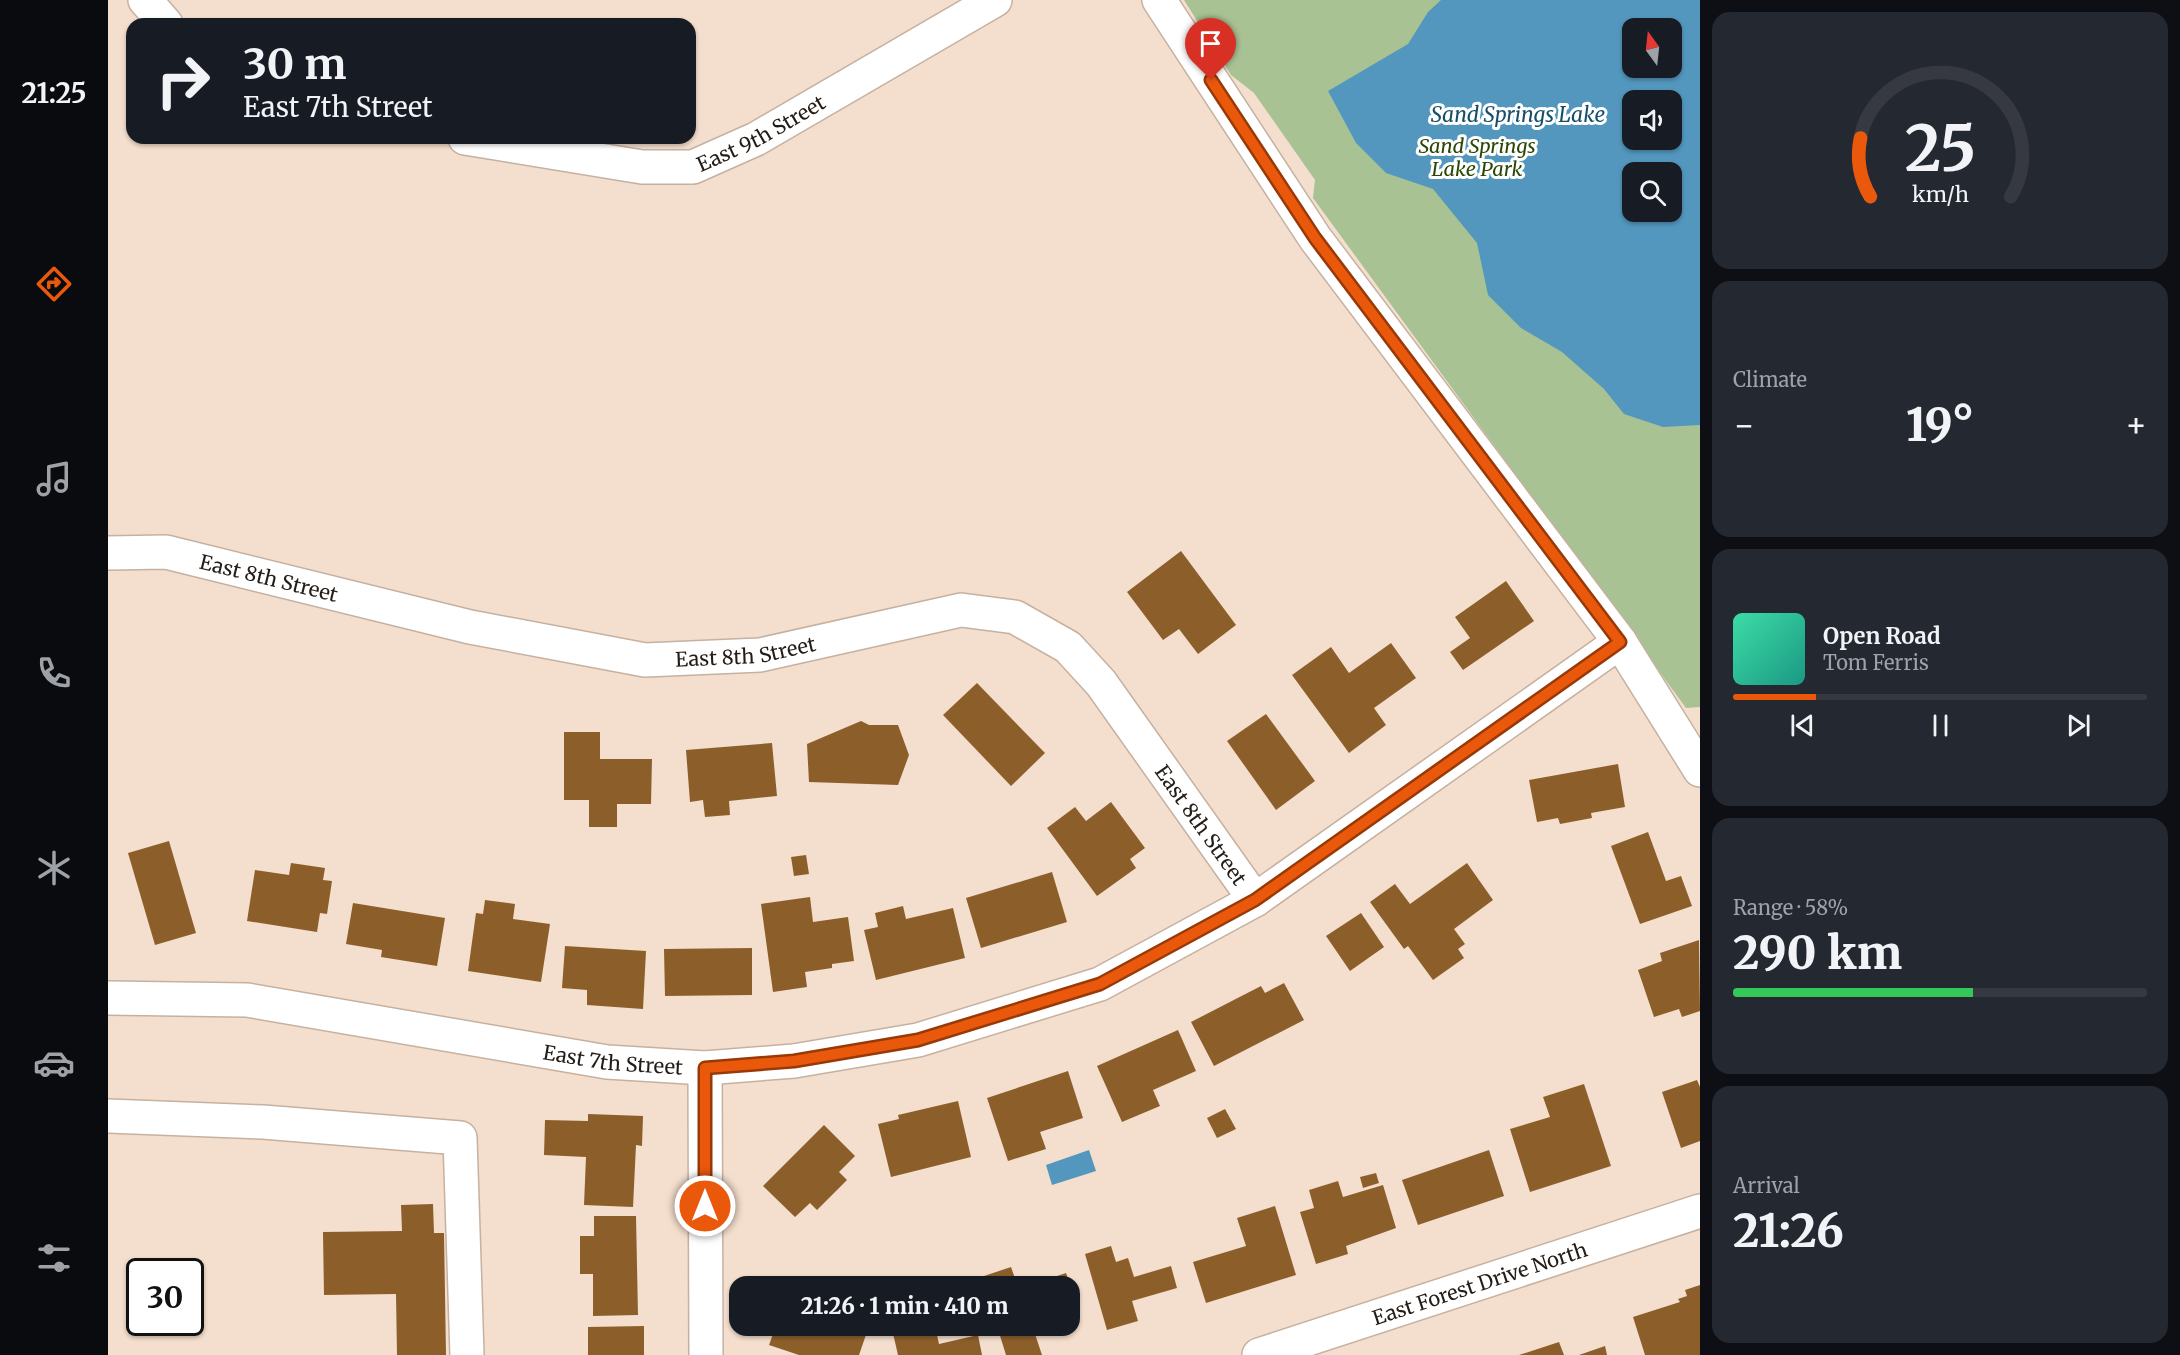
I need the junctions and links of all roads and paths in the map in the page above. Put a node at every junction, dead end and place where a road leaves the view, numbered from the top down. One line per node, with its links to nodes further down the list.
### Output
1 (145, 0): 4 (street)
2 (995, 0): 5 (street, East 9th Street)
3 (1160, 0): 7 (street)
4 (161, 18)
5 (502, 144)
6 (108, 553): 9 (street, East 8th Street)
7 (1620, 642): 8 (street); 9 (street, East 7th Street)
8 (1700, 770)
9 (1255, 900): 11 (street, East 7th Street)
10 (108, 998): 11 (street, East 7th Street)
11 (705, 1068): 15 (street)
12 (108, 1116): 14 (street)
13 (1700, 1211): 16 (street, East Forest Drive North)
14 (467, 1355)
15 (706, 1355)
16 (1259, 1355)

